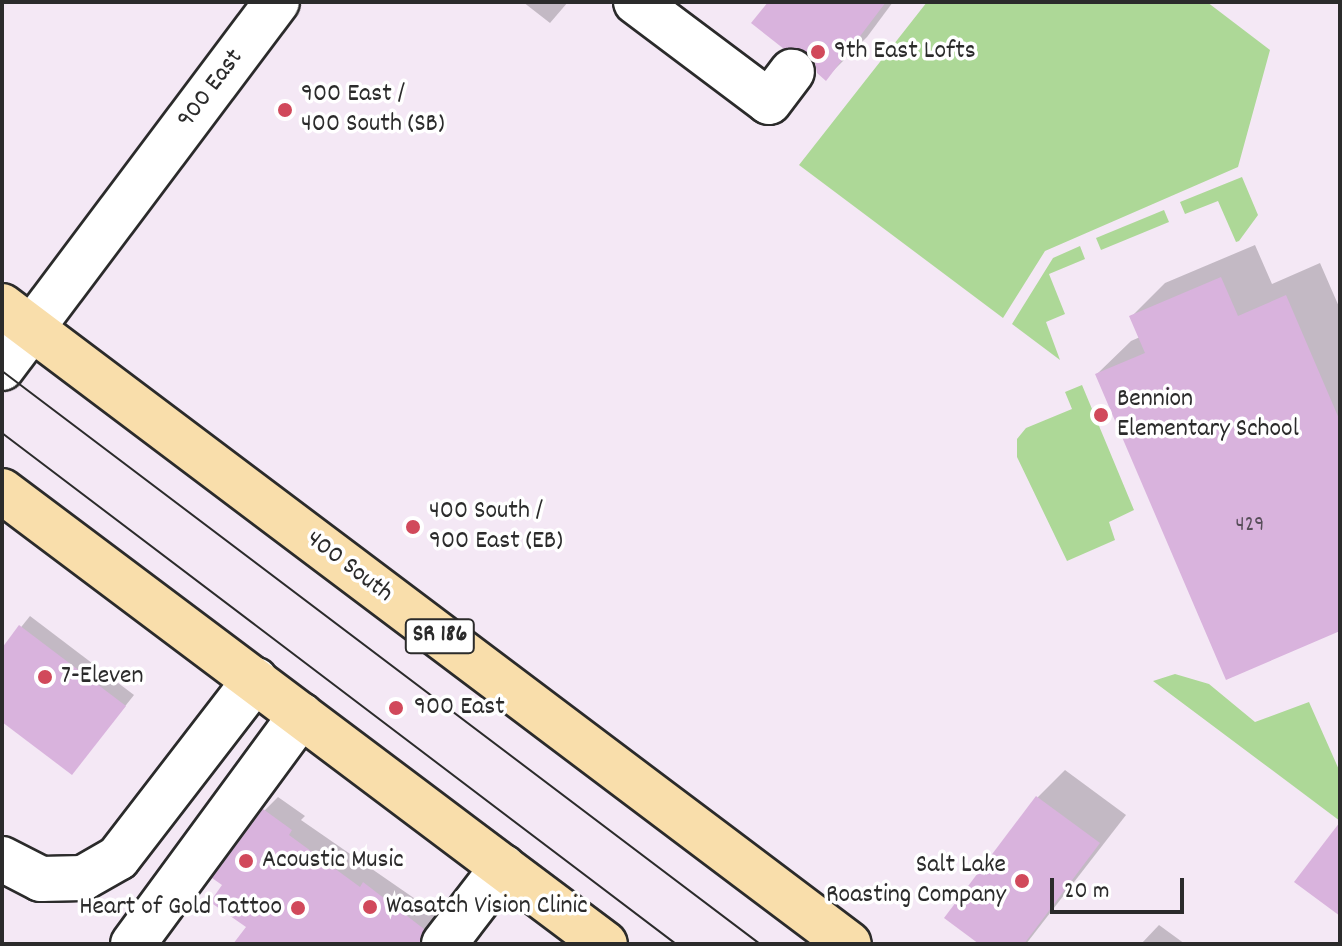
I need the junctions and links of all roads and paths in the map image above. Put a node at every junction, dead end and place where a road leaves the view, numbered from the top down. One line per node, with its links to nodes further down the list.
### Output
1 (277, 2): 4 (street, 900 East)
2 (636, 2): 3 (street)
3 (792, 72)
4 (17, 317): 5 (street, 900 East); 14 (main road, 400 South / SR 186)
5 (2, 368)
6 (2, 491): 7 (main road)
7 (255, 680): 8 (main road); 9 (street)
8 (301, 715): 10 (main road); 11 (street)
9 (2, 859)
10 (503, 867): 12 (street); 13 (main road)
11 (133, 944)
12 (444, 944)
13 (605, 944)
14 (849, 944)

